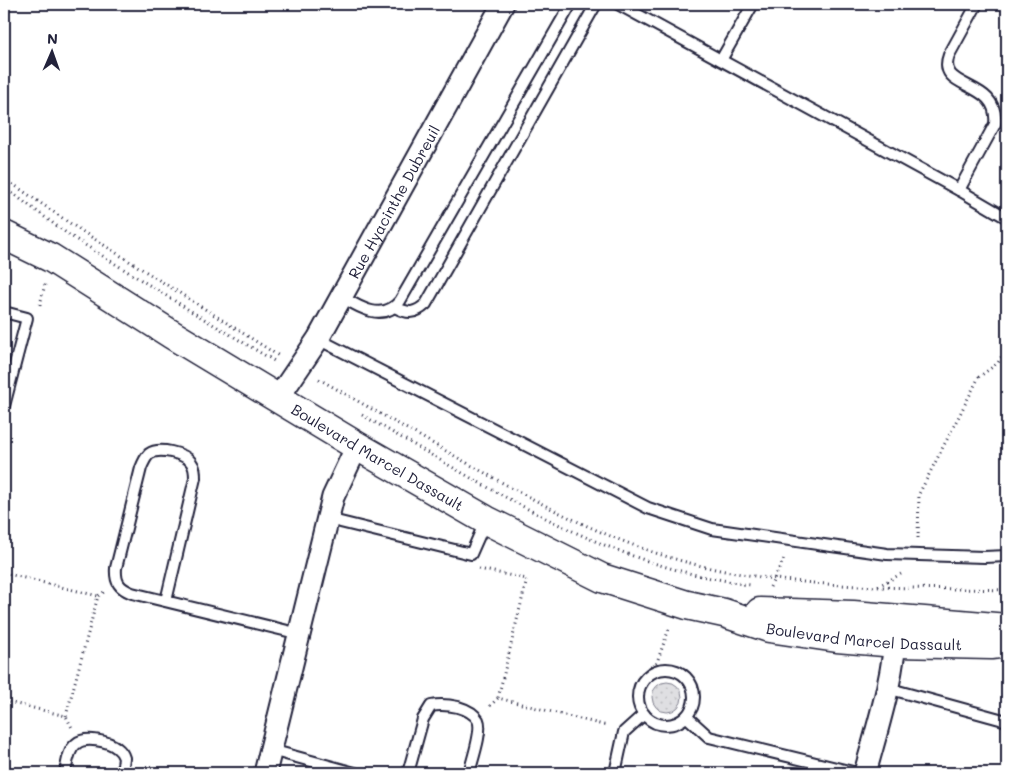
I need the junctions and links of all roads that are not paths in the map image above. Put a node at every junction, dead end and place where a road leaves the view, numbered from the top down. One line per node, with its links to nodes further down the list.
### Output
1 (504, 4): 15 (street, Rue Hyacinthe Dubreuil)
2 (572, 4): 16 (lane)
3 (596, 4): 16 (lane)
4 (618, 4): 7 (lane)
5 (753, 4): 7 (lane)
6 (977, 4): 8 (lane)
7 (721, 60): 10 (lane)
8 (996, 114): 9 (lane); 10 (lane)
9 (1007, 114)
10 (959, 190): 12 (lane)
11 (4, 216): 14 (main road, Boulevard Marcel Dassault)
12 (1007, 218)
13 (4, 235): 14 (main road, Boulevard Marcel Dassault)
14 (51, 258): 19 (main road, Boulevard Marcel Dassault)
15 (342, 297): 16 (lane); 18 (street, Rue Hyacinthe Dubreuil)
16 (395, 307)
17 (4, 312): 20 (lane)
18 (318, 339): 19 (street, Rue Hyacinthe Dubreuil); 24 (lane)
19 (278, 398): 21 (main road, Boulevard Marcel Dassault)
20 (4, 406)
21 (356, 446): 22 (street); 23 (main road, Boulevard Marcel Dassault)
22 (328, 519): 23 (lane); 28 (street)
23 (486, 520): 27 (main road, Boulevard Marcel Dassault)
24 (1007, 556)
25 (166, 601): 25 (lane); 28 (lane)
26 (1007, 628): 27 (main road, Boulevard Marcel Dassault)
27 (896, 631): 29 (main road, Boulevard Marcel Dassault); 30 (street)
28 (300, 634): 34 (street)
29 (1007, 643)
30 (888, 688): 33 (lane); 43 (street)
31 (644, 714): 32 (lane); 32 (lane); 41 (lane)
32 (687, 717): 42 (lane)
33 (1007, 721)
34 (271, 750): 37 (street); 38 (lane)
35 (65, 773): 36 (lane)
36 (122, 773)
37 (265, 773)
38 (355, 773)
39 (408, 773): 40 (lane)
40 (469, 773)
41 (615, 773)
42 (858, 773)
43 (865, 773)

